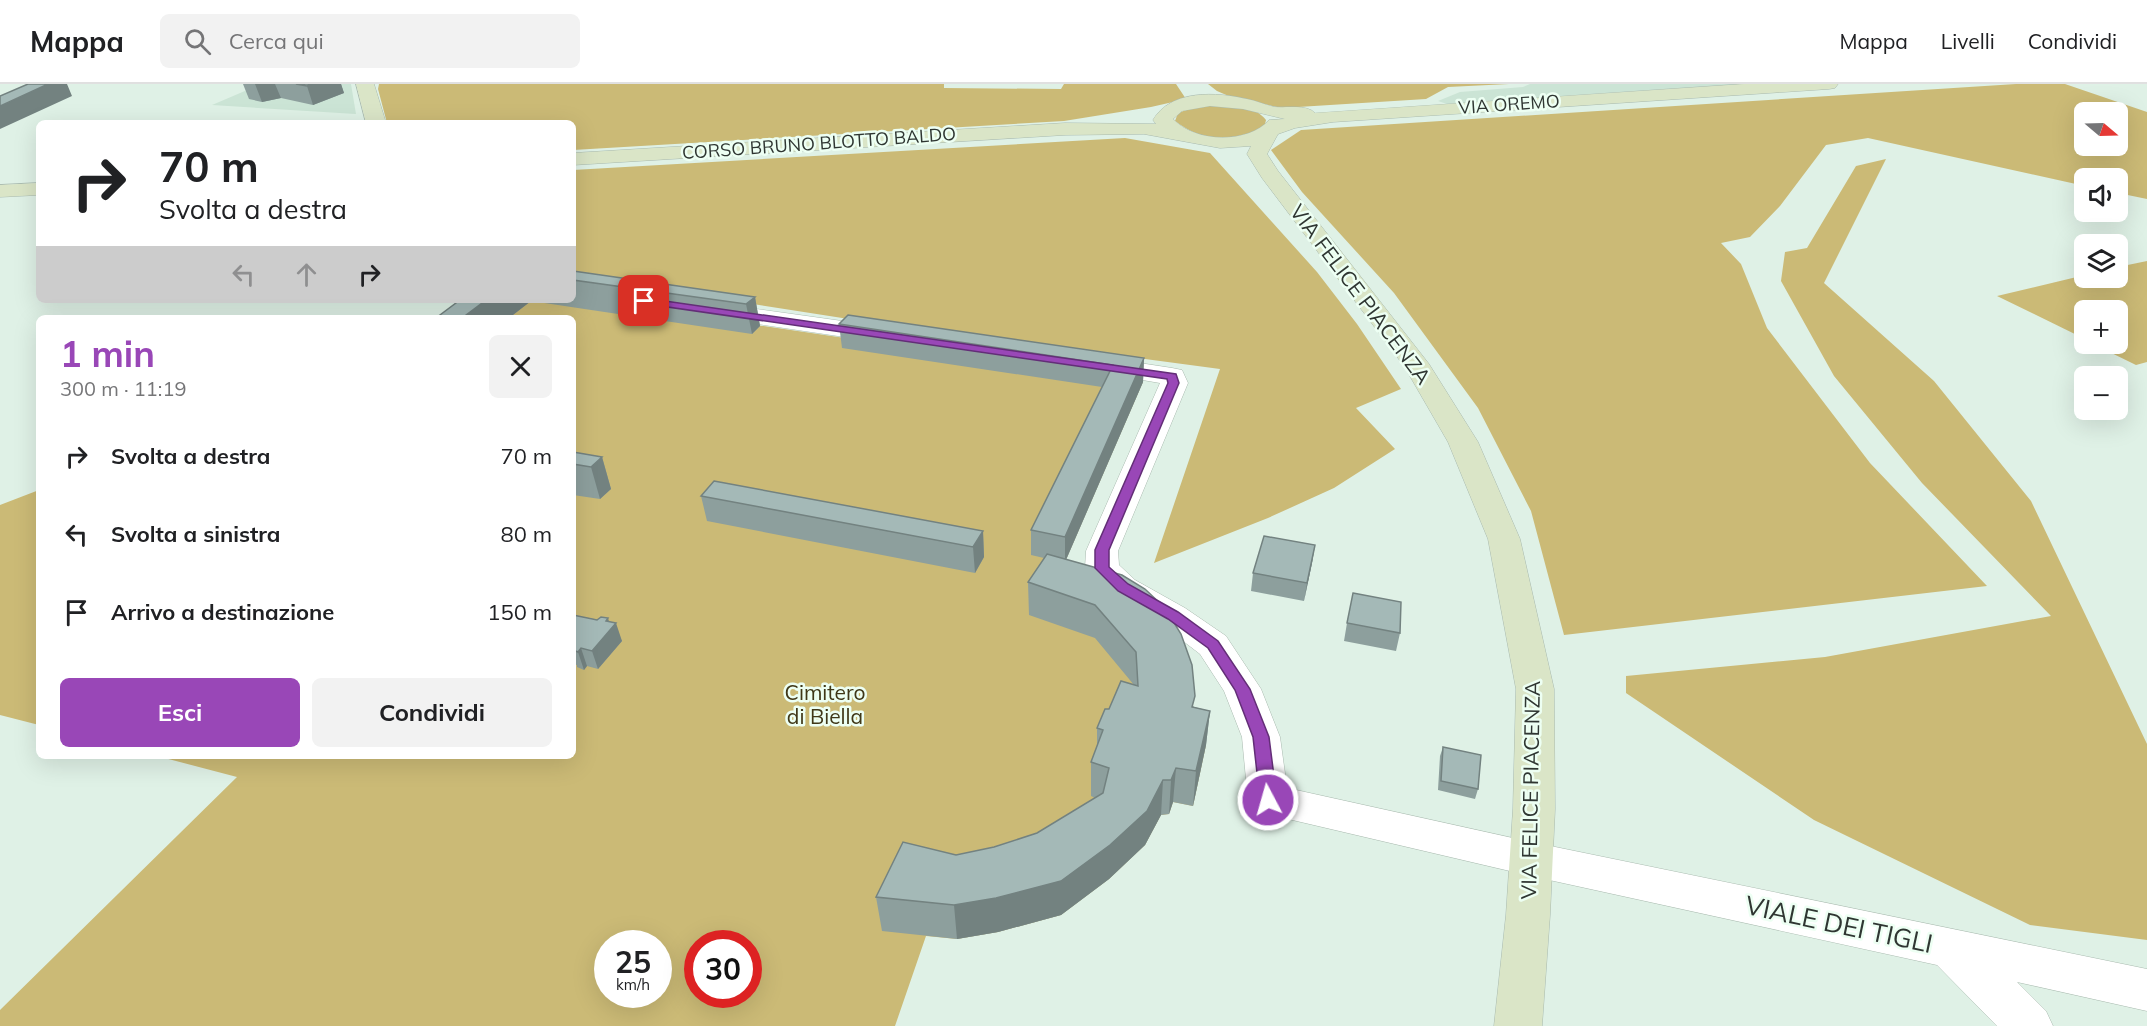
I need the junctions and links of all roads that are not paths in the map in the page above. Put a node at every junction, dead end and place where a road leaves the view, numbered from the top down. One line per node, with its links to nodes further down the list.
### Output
1 (365, 84): 3 (main road)
2 (1829, 84): 5 (main road, VIA OREMO)
3 (375, 120)
4 (1169, 123): 5 (main road); 6 (main road, CORSO BRUNO BLOTTO BALDO); 7 (main road, CORSO BRUNO BLOTTO BALDO)
5 (1269, 125): 6 (main road, VIA OREMO); 10 (main road, VIA FELICE PIACENZA)
6 (1212, 141): 10 (main road, VIA FELICE PIACENZA)
7 (576, 159)
8 (36, 189): 9 (main road)
9 (0, 191)
10 (1284, 192): 14 (main road, VIA FELICE PIACENZA)
11 (691, 308): 12 (street)
12 (915, 339)
13 (1069, 360): 14 (street, VIALE DEI TIGLI)
14 (1531, 859): 15 (street, VIALE DEI TIGLI); 17 (main road, VIA FELICE PIACENZA)
15 (1949, 946): 16 (street, VIALE DEI TIGLI); 18 (street)
16 (2147, 990)
17 (1518, 1026)
18 (2028, 1026)

